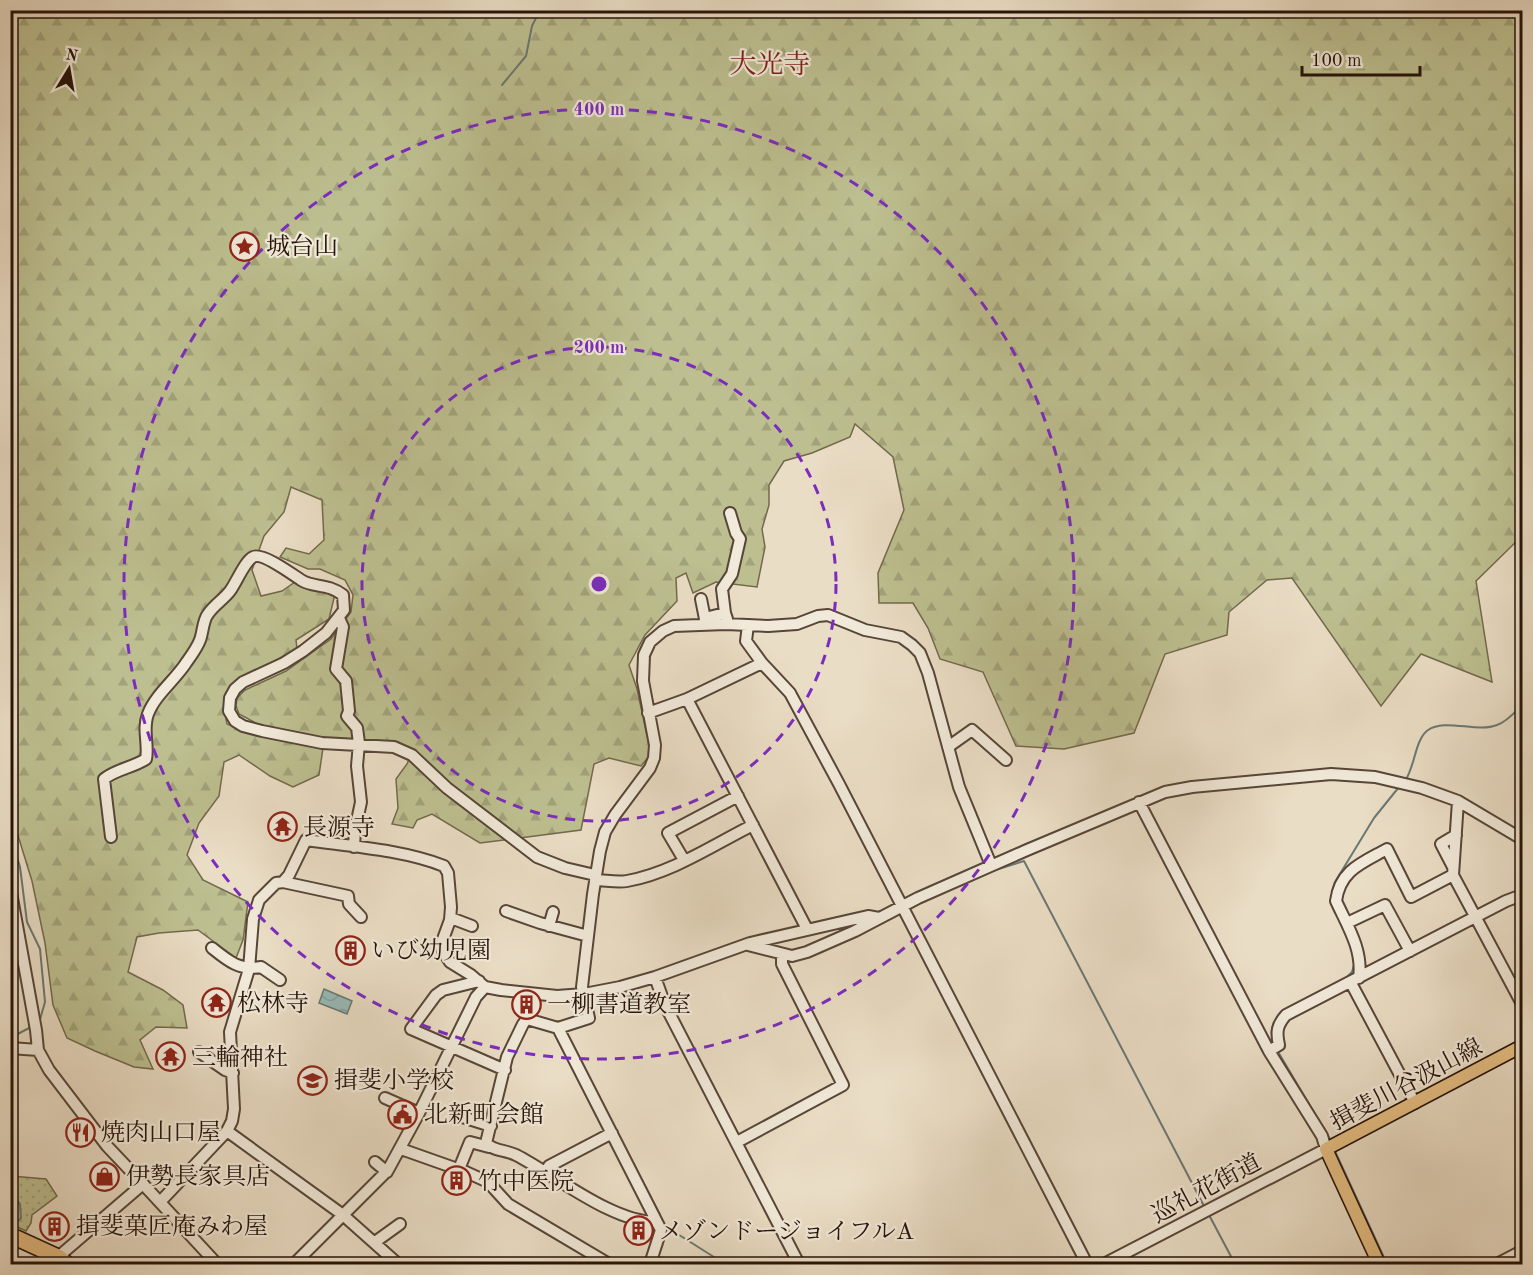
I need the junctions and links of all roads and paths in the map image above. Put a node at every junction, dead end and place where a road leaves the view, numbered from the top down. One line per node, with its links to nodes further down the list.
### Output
1 (730, 513): 4 (street)
2 (701, 599): 5 (street)
3 (339, 618): 10 (street); 10 (street); 17 (street)
4 (726, 619): 5 (street); 6 (street)
5 (704, 622): 9 (street)
6 (748, 625): 7 (street); 11 (street)
7 (762, 663): 8 (street); 27 (street)
8 (687, 699): 9 (street); 13 (street)
9 (648, 713): 23 (street)
10 (358, 746): 19 (street); 23 (street)
11 (948, 747): 12 (street); 21 (street)
12 (1006, 760)
13 (738, 796): 16 (street); 20 (street)
14 (1458, 801): 15 (street); 18 (street); 22 (street)
15 (1139, 802): 21 (street); 55 (street)
16 (753, 825): 20 (street); 37 (street)
17 (111, 837)
18 (1522, 839)
19 (354, 847): 24 (street); 32 (street)
20 (684, 860): 23 (street)
21 (991, 865): 27 (street)
22 (1453, 871): 31 (street); 34 (street)
23 (595, 878): 38 (street)
24 (283, 882): 30 (street); 43 (street)
25 (10, 887): 54 (street)
26 (1522, 894): 31 (street)
27 (902, 905): 33 (street); 89 (street)
28 (506, 911): 36 (street)
29 (553, 912): 36 (street)
30 (361, 917)
31 (1476, 917): 41 (street); 49 (street)
32 (451, 918): 35 (street); 47 (street)
33 (879, 918): 37 (street); 39 (street)
34 (1347, 923): 41 (street); 46 (street)
35 (472, 926)
36 (549, 926): 38 (street)
37 (807, 929): 39 (street)
38 (588, 936): 48 (street)
39 (747, 945): 44 (street)
40 (212, 948): 43 (street)
41 (1410, 951): 46 (street)
42 (782, 956): 66 (street)
43 (249, 969): 45 (street); 58 (street)
44 (655, 976): 48 (street); 66 (street)
45 (280, 980)
46 (1355, 981): 55 (street); 60 (street)
47 (482, 984): 48 (street); 51 (street); 51 (street)
48 (584, 994): 50 (street)
49 (1522, 1004)
50 (558, 1028): 57 (street); 65 (street)
51 (451, 1047): 57 (street); 62 (street)
52 (1522, 1047): 60 (main road, 揖斐川谷汲山線)
53 (10, 1048): 54 (street)
54 (38, 1050): 74 (street)
55 (1269, 1051): 69 (street)
56 (199, 1052): 58 (street)
57 (505, 1070): 63 (street)
58 (233, 1073): 64 (street)
59 (385, 1098): 62 (street)
60 (1415, 1103): 69 (main road, 揖斐川谷汲山線)
61 (457, 1109): 63 (street)
62 (419, 1113): 68 (street)
63 (490, 1126): 67 (street)
64 (228, 1131): 75 (street); 76 (street)
65 (612, 1133): 73 (street); 77 (street)
66 (737, 1142): 88 (street)
67 (489, 1147): 71 (street); 73 (street)
68 (401, 1149): 71 (street); 72 (street)
69 (1326, 1149): 90 (street, 巡礼花街道); 91 (main road, 揖斐川谷汲山線)
70 (375, 1162): 72 (street)
71 (459, 1169): 83 (street)
72 (387, 1172): 76 (street)
73 (546, 1172): 77 (street)
74 (143, 1184): 75 (street); 82 (street)
75 (160, 1202): 84 (street)
76 (343, 1215): 80 (street); 85 (street)
77 (657, 1222): 87 (street)
78 (400, 1224): 80 (street)
79 (10, 1235): 82 (highway)
80 (375, 1242): 86 (street)
81 (1522, 1251): 92 (street)
82 (58, 1262)
83 (602, 1263)
84 (218, 1264)
85 (294, 1264)
86 (398, 1264)
87 (650, 1264)
88 (799, 1264)
89 (1087, 1264)
90 (1104, 1264)
91 (1379, 1264)
92 (1497, 1264)

